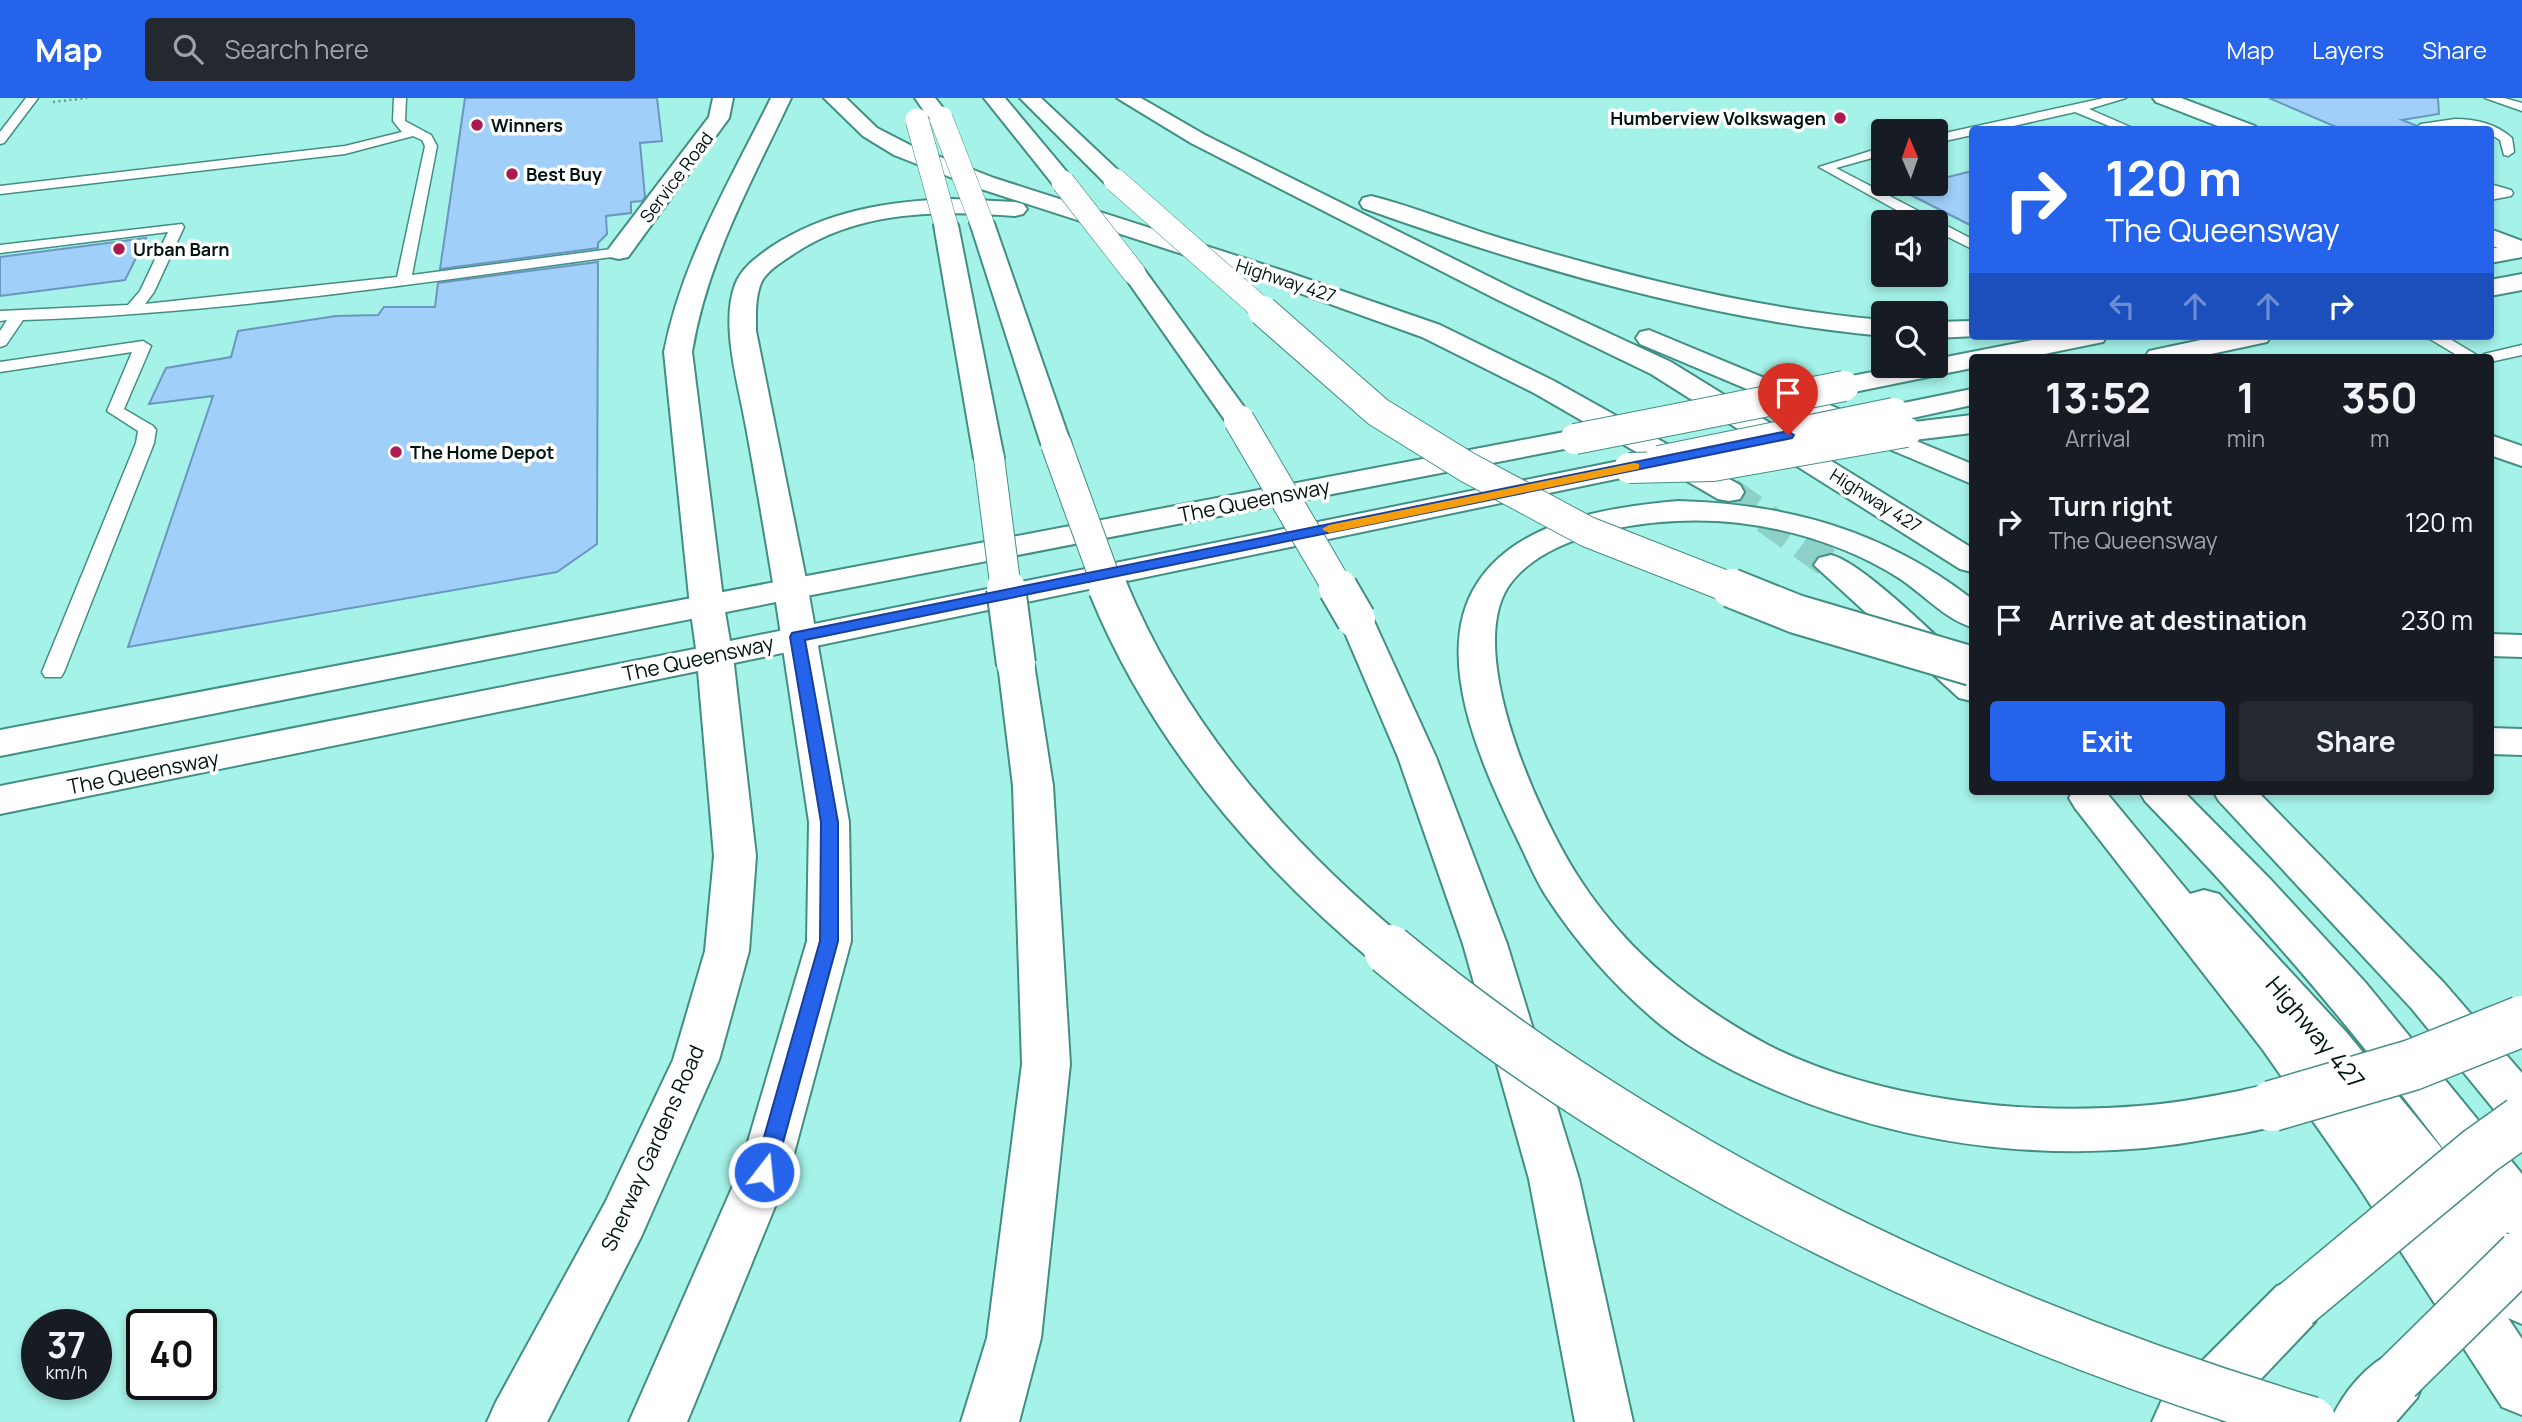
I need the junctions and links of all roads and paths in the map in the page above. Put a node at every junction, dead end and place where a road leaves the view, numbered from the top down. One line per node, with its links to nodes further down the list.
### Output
1 (32, 98): 26 (lane)
2 (400, 98): 23 (lane)
3 (723, 98): 47 (main road, Service Road)
4 (781, 98): 80 (main road, Sherway Gardens Road)
5 (834, 98): 49 (main road, Highway 427)
6 (925, 98): 108 (main road, bridge)
7 (994, 98): 106 (main road, bridge)
8 (1030, 98): 86 (main road, bridge)
9 (1127, 98): 25 (main road)
10 (2120, 98): 14 (lane)
11 (2162, 98): 18 (main road)
12 (2491, 98): 13 (lane)
13 (2522, 107)
14 (2077, 108): 16 (lane); 17 (lane)
15 (917, 109): 105 (main road, bridge)
16 (1996, 126)
17 (2121, 126)
18 (2237, 126)
19 (2432, 126): 20 (lane)
20 (2480, 126)
21 (2494, 131): 27 (lane)
22 (1969, 132): 24 (lane)
23 (411, 133): 33 (lane); 50 (lane)
24 (1948, 136)
25 (1198, 139): 38 (main road); 56 (main road)
26 (0, 141)
27 (2508, 152): 29 (lane); 30 (lane)
28 (1871, 154): 34 (lane)
29 (2494, 154)
30 (2522, 156)
31 (2505, 186): 32 (lane); 35 (lane); 36 (lane)
32 (2494, 187)
33 (0, 190)
34 (1871, 192)
35 (2521, 192)
36 (2494, 193)
37 (1879, 196): 39 (lane)
38 (1331, 206): 75 (main road); 77 (main road, Highway 427)
39 (1906, 210)
40 (2494, 221): 42 (main road)
41 (1948, 232): 44 (lane)
42 (2522, 232)
43 (2494, 238): 46 (main road)
44 (1969, 243)
45 (0, 249): 53 (lane)
46 (2522, 250): 48 (main road)
47 (619, 252): 50 (lane)
48 (2494, 255)
49 (1275, 276): 76 (main road, Highway 427); 79 (main road)
50 (404, 280): 53 (lane)
51 (2522, 282): 52 (main road)
52 (2494, 287)
53 (131, 311): 55 (lane)
54 (0, 316): 55 (lane)
55 (18, 316): 62 (lane)
56 (1871, 326)
57 (1969, 329): 58 (main road)
58 (1948, 330)
59 (2074, 340): 64 (main road)
60 (2239, 340): 65 (main road)
61 (2440, 340): 66 (lane)
62 (0, 342)
63 (2522, 350): 67 (lane)
64 (2003, 354)
65 (2173, 354)
66 (2466, 354)
67 (2494, 356)
68 (1969, 361): 79 (main road, The Queensway, bridge)
69 (0, 367): 87 (lane)
70 (1969, 398): 71 (main road)
71 (1900, 423): 72 (main road); 82 (main road, The Queensway, bridge)
72 (1969, 424)
73 (2494, 446): 74 (main road)
74 (2522, 457)
75 (1969, 474)
76 (1729, 492)
77 (1969, 560)
78 (1831, 565): 88 (main road)
79 (791, 589): 80 (main road, The Queensway); 82 (main road)
80 (707, 606): 85 (main road, Sherway Gardens Road); 91 (main road, The Queensway)
81 (1969, 614): 96 (main road, bridge)
82 (797, 637): 85 (main road, The Queensway); 104 (main road)
83 (2494, 645): 84 (main road)
84 (2522, 646)
85 (715, 656): 95 (main road, The Queensway); 103 (main road, Sherway Gardens Road)
86 (1969, 665)
87 (53, 672)
88 (1969, 686)
89 (2494, 741): 90 (main road)
90 (2522, 742)
91 (0, 743)
92 (2085, 795): 101 (main road, Highway 427); 102 (main road)
93 (2164, 795): 99 (main road)
94 (2237, 795): 97 (main road)
95 (0, 800)
96 (2522, 1021)
97 (2522, 1108)
98 (2522, 1121): 107 (main road, bridge)
99 (2522, 1214)
100 (2522, 1255): 109 (main road, bridge)
101 (2522, 1297)
102 (2522, 1387)
103 (516, 1422)
104 (657, 1422)
105 (990, 1422)
106 (1604, 1422)
107 (2181, 1422)
108 (2311, 1422)
109 (2359, 1422)

